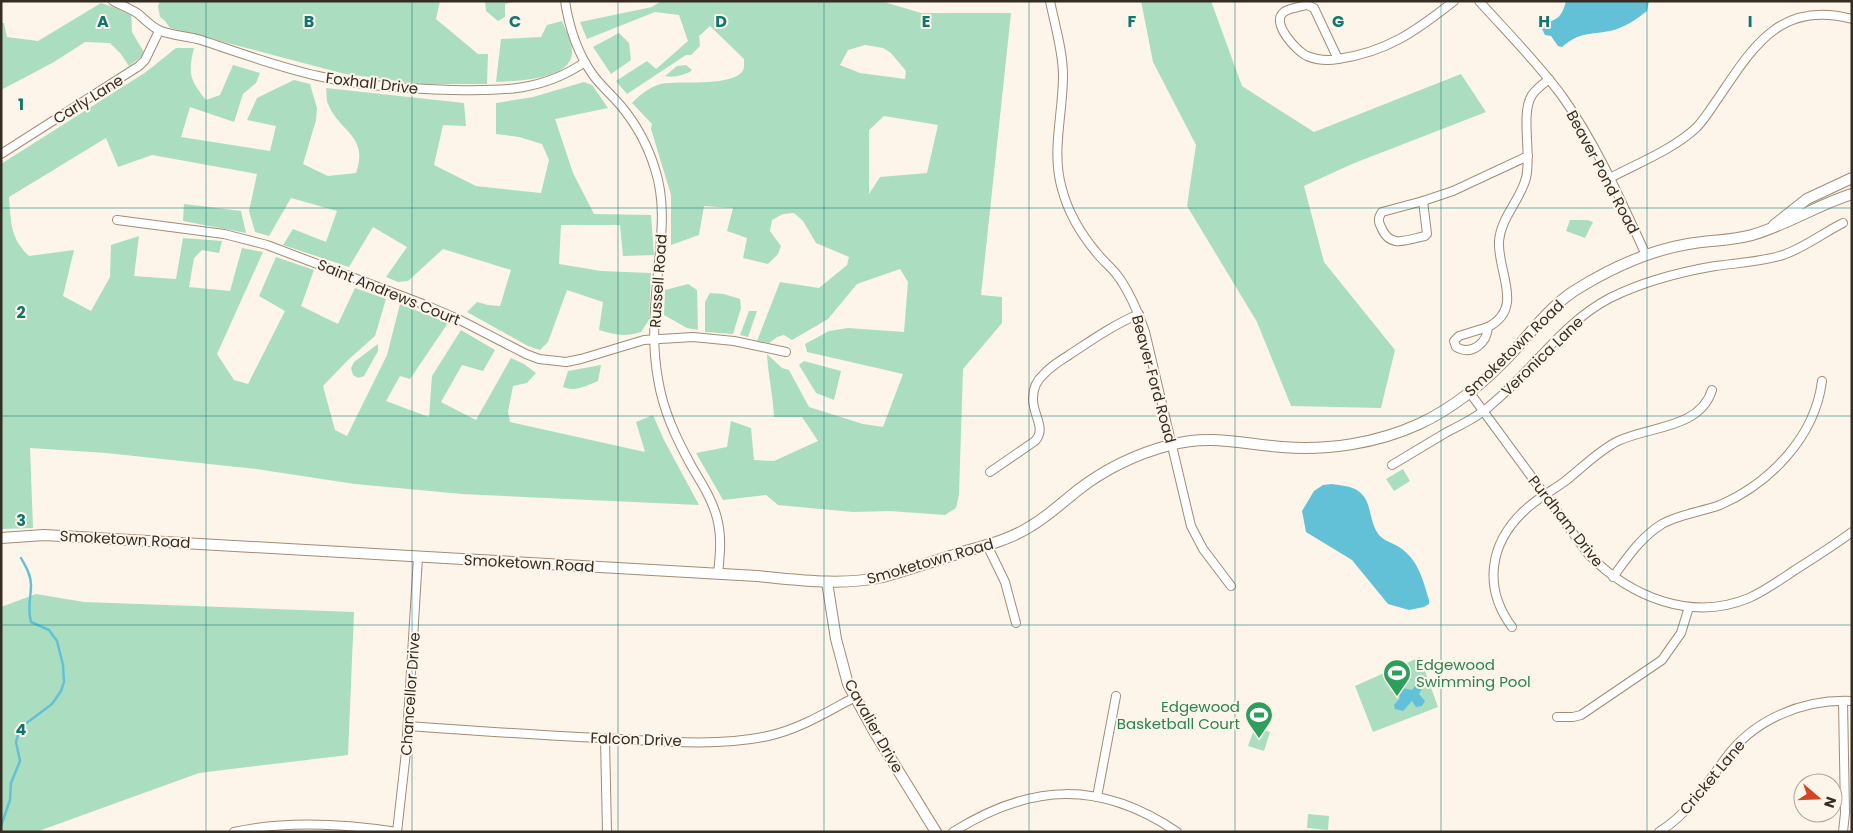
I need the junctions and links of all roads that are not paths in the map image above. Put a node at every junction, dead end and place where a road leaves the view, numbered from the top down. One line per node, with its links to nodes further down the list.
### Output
1 (113, 1): 7 (street)
2 (565, 1): 9 (street, Russell Road)
3 (1050, 1): 21 (street, Beaver Ford Road)
4 (1454, 1): 8 (street)
5 (1479, 1): 10 (street, Beaver Pond Road)
6 (1852, 19): 13 (street)
7 (159, 31): 9 (street, Foxhall Drive); 11 (street, Carly Lane)
8 (1338, 59): 8 (street)
9 (585, 62): 23 (street, Russell Road)
10 (1549, 79): 12 (street); 13 (street, Beaver Pond Road)
11 (1, 154)
12 (1528, 156): 16 (street); 22 (street)
13 (1610, 178): 20 (street, Beaver Pond Road)
14 (1852, 178): 19 (main road, Smoketown Road)
15 (1852, 194): 19 (main road, Smoketown Road)
16 (1423, 200): 16 (street)
17 (117, 220): 23 (street, Saint Andrews Court)
18 (1842, 223): 28 (street, Veronica Lane)
19 (1768, 230): 20 (main road, Smoketown Road)
20 (1646, 255): 27 (main road, Smoketown Road)
21 (1139, 314): 29 (street, Beaver Ford Road); 31 (street)
22 (1488, 327)
23 (654, 339): 24 (street, Saint Andrews Court); 37 (street, Russell Road)
24 (786, 352)
25 (1822, 381): 38 (street)
26 (1712, 390): 32 (street)
27 (1470, 393): 28 (street, Purdham Drive); 29 (main road, Smoketown Road)
28 (1484, 411): 30 (street, Veronica Lane); 32 (street, Purdham Drive)
29 (1172, 445): 35 (main road, Smoketown Road); 40 (street, Beaver Ford Road)
30 (1392, 465)
31 (990, 472)
32 (1544, 494): 38 (street, Purdham Drive); 43 (street)
33 (1852, 532): 41 (street, Purdham Drive)
34 (1, 538): 36 (main road, Smoketown Road)
35 (987, 545): 39 (main road, Smoketown Road); 42 (street)
36 (418, 557): 37 (main road, Smoketown Road); 48 (street, Chancellor Drive)
37 (718, 574): 39 (main road, Smoketown Road)
38 (1613, 577): 41 (street, Purdham Drive)
39 (827, 582): 45 (main road, Cavalier Drive)
40 (1231, 586)
41 (1689, 607): 47 (street)
42 (1016, 623)
43 (1512, 627)
44 (1116, 696): 50 (street)
45 (855, 697): 49 (street, Falcon Drive); 55 (main road, Cavalier Drive)
46 (1848, 701): 51 (street); 58 (street, Cricket Lane)
47 (1557, 717)
48 (408, 726): 49 (street, Falcon Drive); 53 (street, Chancellor Drive)
49 (605, 739): 54 (street)
50 (1097, 797): 56 (street); 57 (street)
51 (1849, 813): 59 (street)
52 (234, 832): 53 (street)
53 (397, 832)
54 (607, 832)
55 (936, 832)
56 (953, 832)
57 (1178, 832)
58 (1659, 832)
59 (1844, 832)

